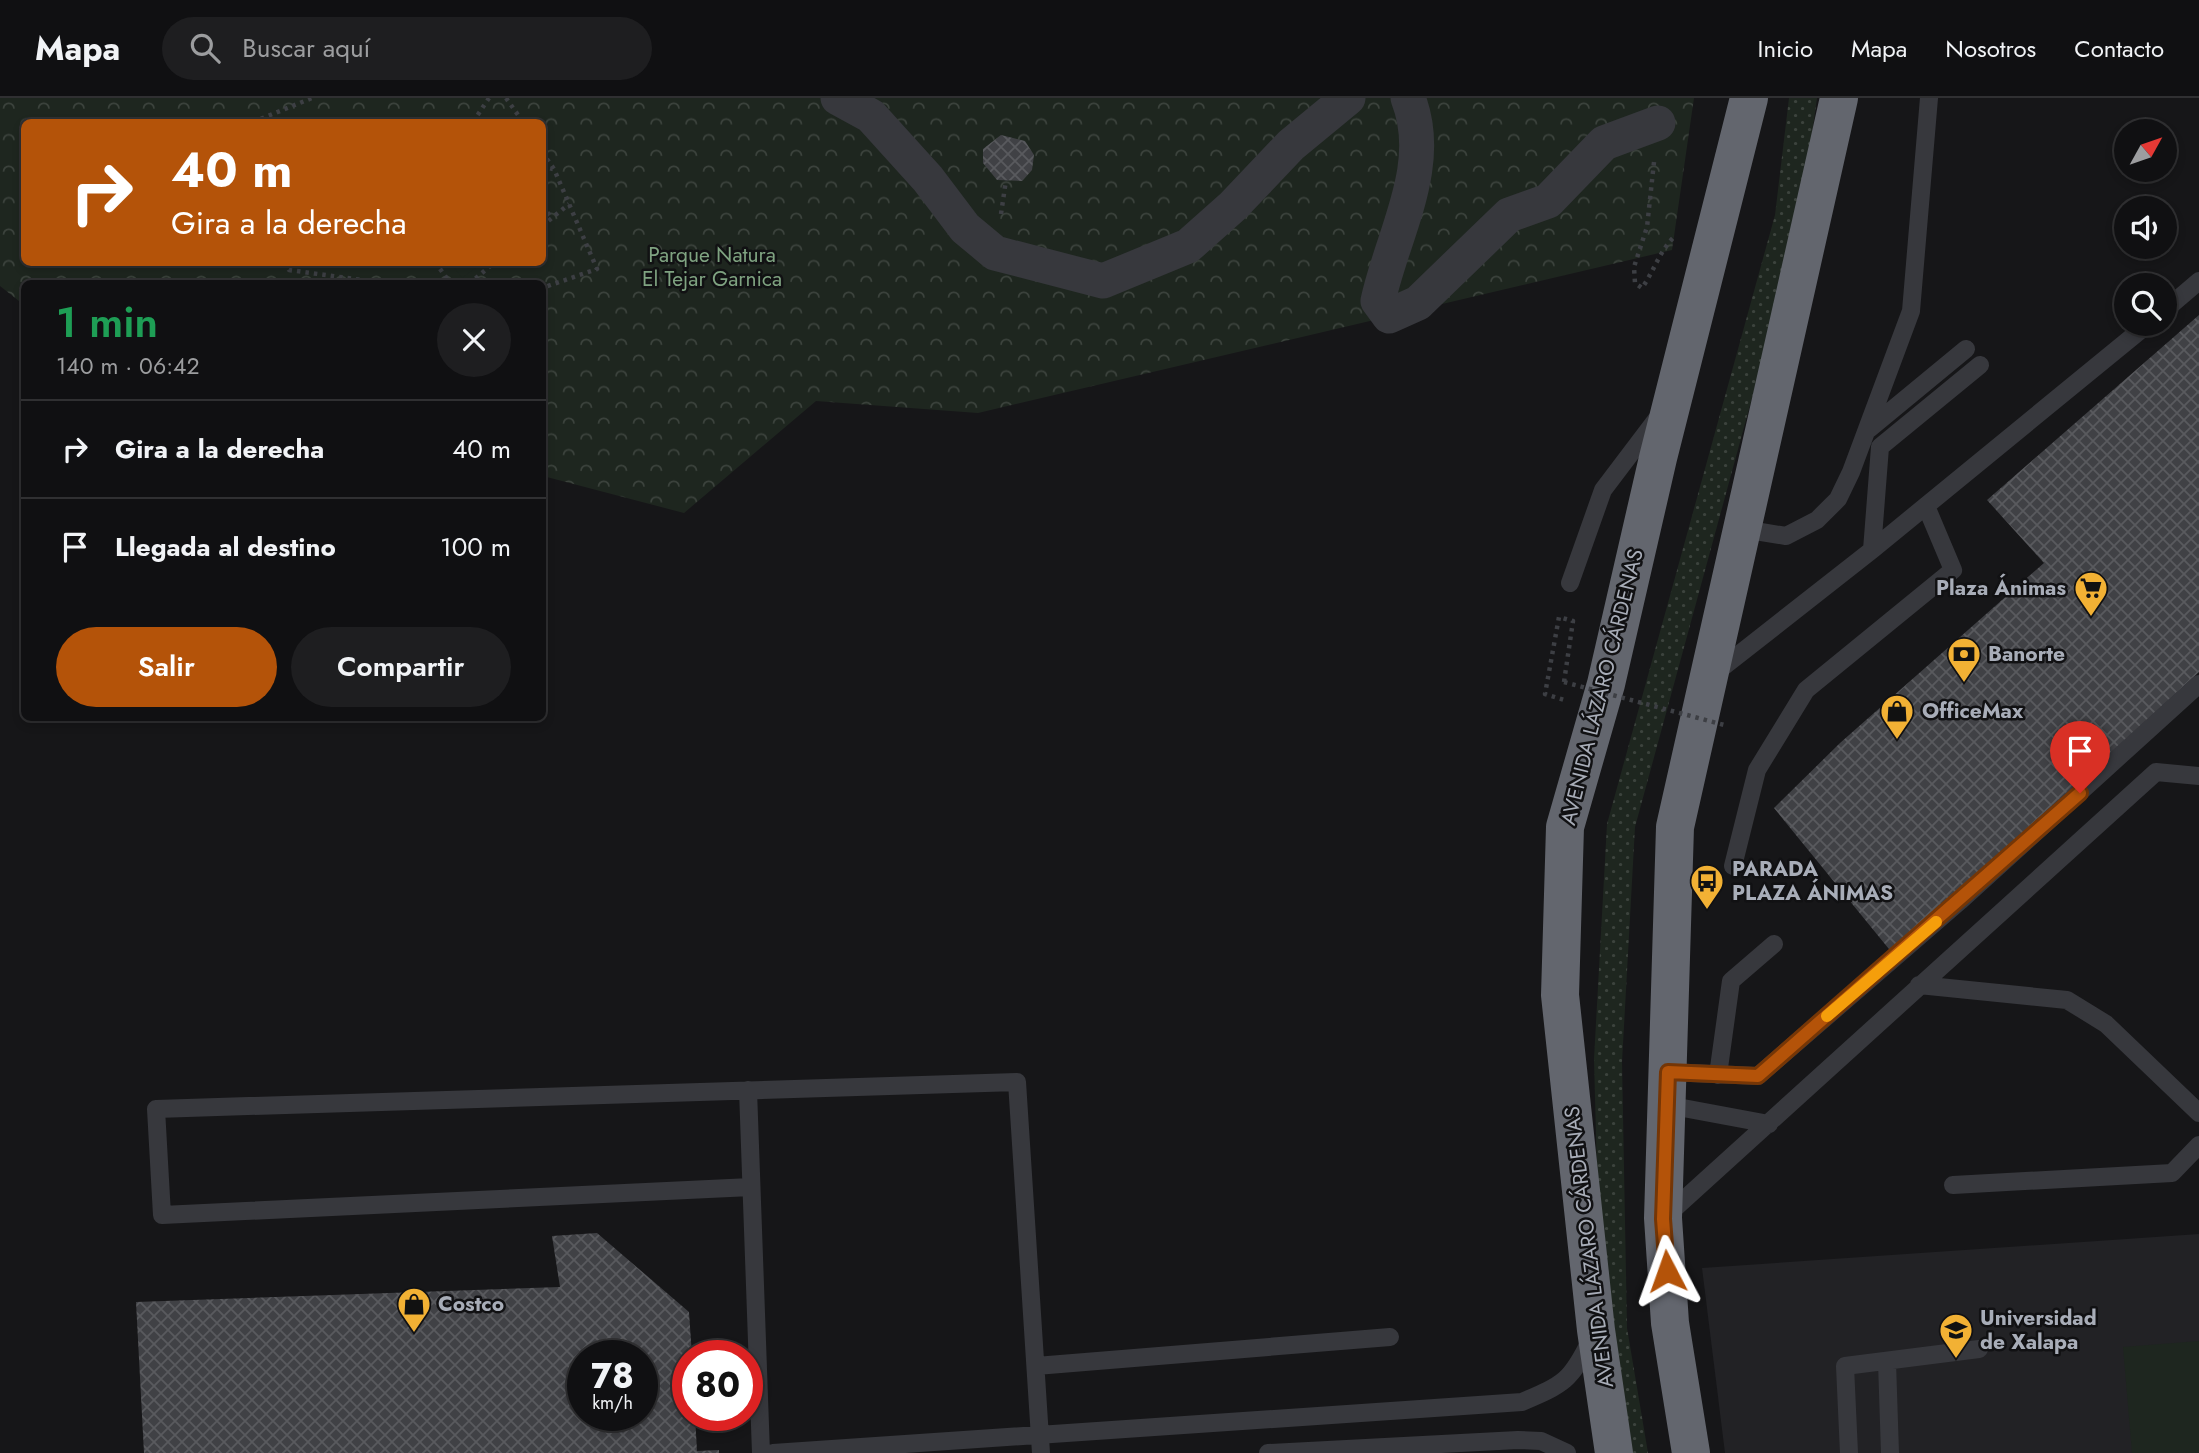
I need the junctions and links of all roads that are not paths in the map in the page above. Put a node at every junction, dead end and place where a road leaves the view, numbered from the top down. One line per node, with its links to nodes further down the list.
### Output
1 (838, 98): 2 (street)
2 (1348, 98)
3 (1408, 98): 7 (street)
4 (1749, 98): 13 (highway, AVENIDA LÁZARO CÁRDENAS)
5 (1839, 98): 16 (highway)
6 (1929, 98): 14 (lane)
7 (1658, 123)
8 (2199, 282): 9 (lane)
9 (2177, 300)
10 (2133, 336): 15 (lane)
11 (1966, 349): 14 (lane)
12 (1980, 365): 17 (lane)
13 (1673, 398): 18 (lane); 34 (highway, AVENIDA LÁZARO CÁRDENAS)
14 (1868, 430): 16 (lane)
15 (1926, 506): 17 (lane); 22 (lane)
16 (1743, 529): 19 (highway)
17 (1872, 550): 19 (lane)
18 (1570, 583)
19 (1708, 679): 26 (highway)
20 (2199, 684): 25 (lane)
21 (2199, 776): 24 (lane)
22 (1733, 866)
23 (1774, 944): 25 (lane)
24 (1919, 985): 28 (lane); 29 (lane)
25 (1718, 1074): 26 (lane)
26 (1667, 1088): 29 (lane); 33 (highway)
27 (748, 1090): 32 (lane); 32 (lane); 38 (lane)
28 (2199, 1113)
29 (1769, 1124): 33 (lane)
30 (2199, 1145): 31 (lane)
31 (1954, 1185)
32 (751, 1187): 41 (lane)
33 (1663, 1219): 46 (highway)
34 (1596, 1330): 39 (lane); 45 (highway, AVENIDA LÁZARO CÁRDENAS)
35 (1390, 1337): 38 (lane)
36 (1979, 1349): 37 (lane)
37 (1887, 1362): 47 (lane); 48 (lane)
38 (1036, 1366): 39 (lane)
39 (1041, 1445): 42 (lane)
40 (1420, 1449): 43 (lane); 44 (lane)
41 (761, 1453)
42 (773, 1453)
43 (1268, 1453)
44 (1567, 1453)
45 (1615, 1453)
46 (1691, 1453)
47 (1849, 1453)
48 (1890, 1453)

